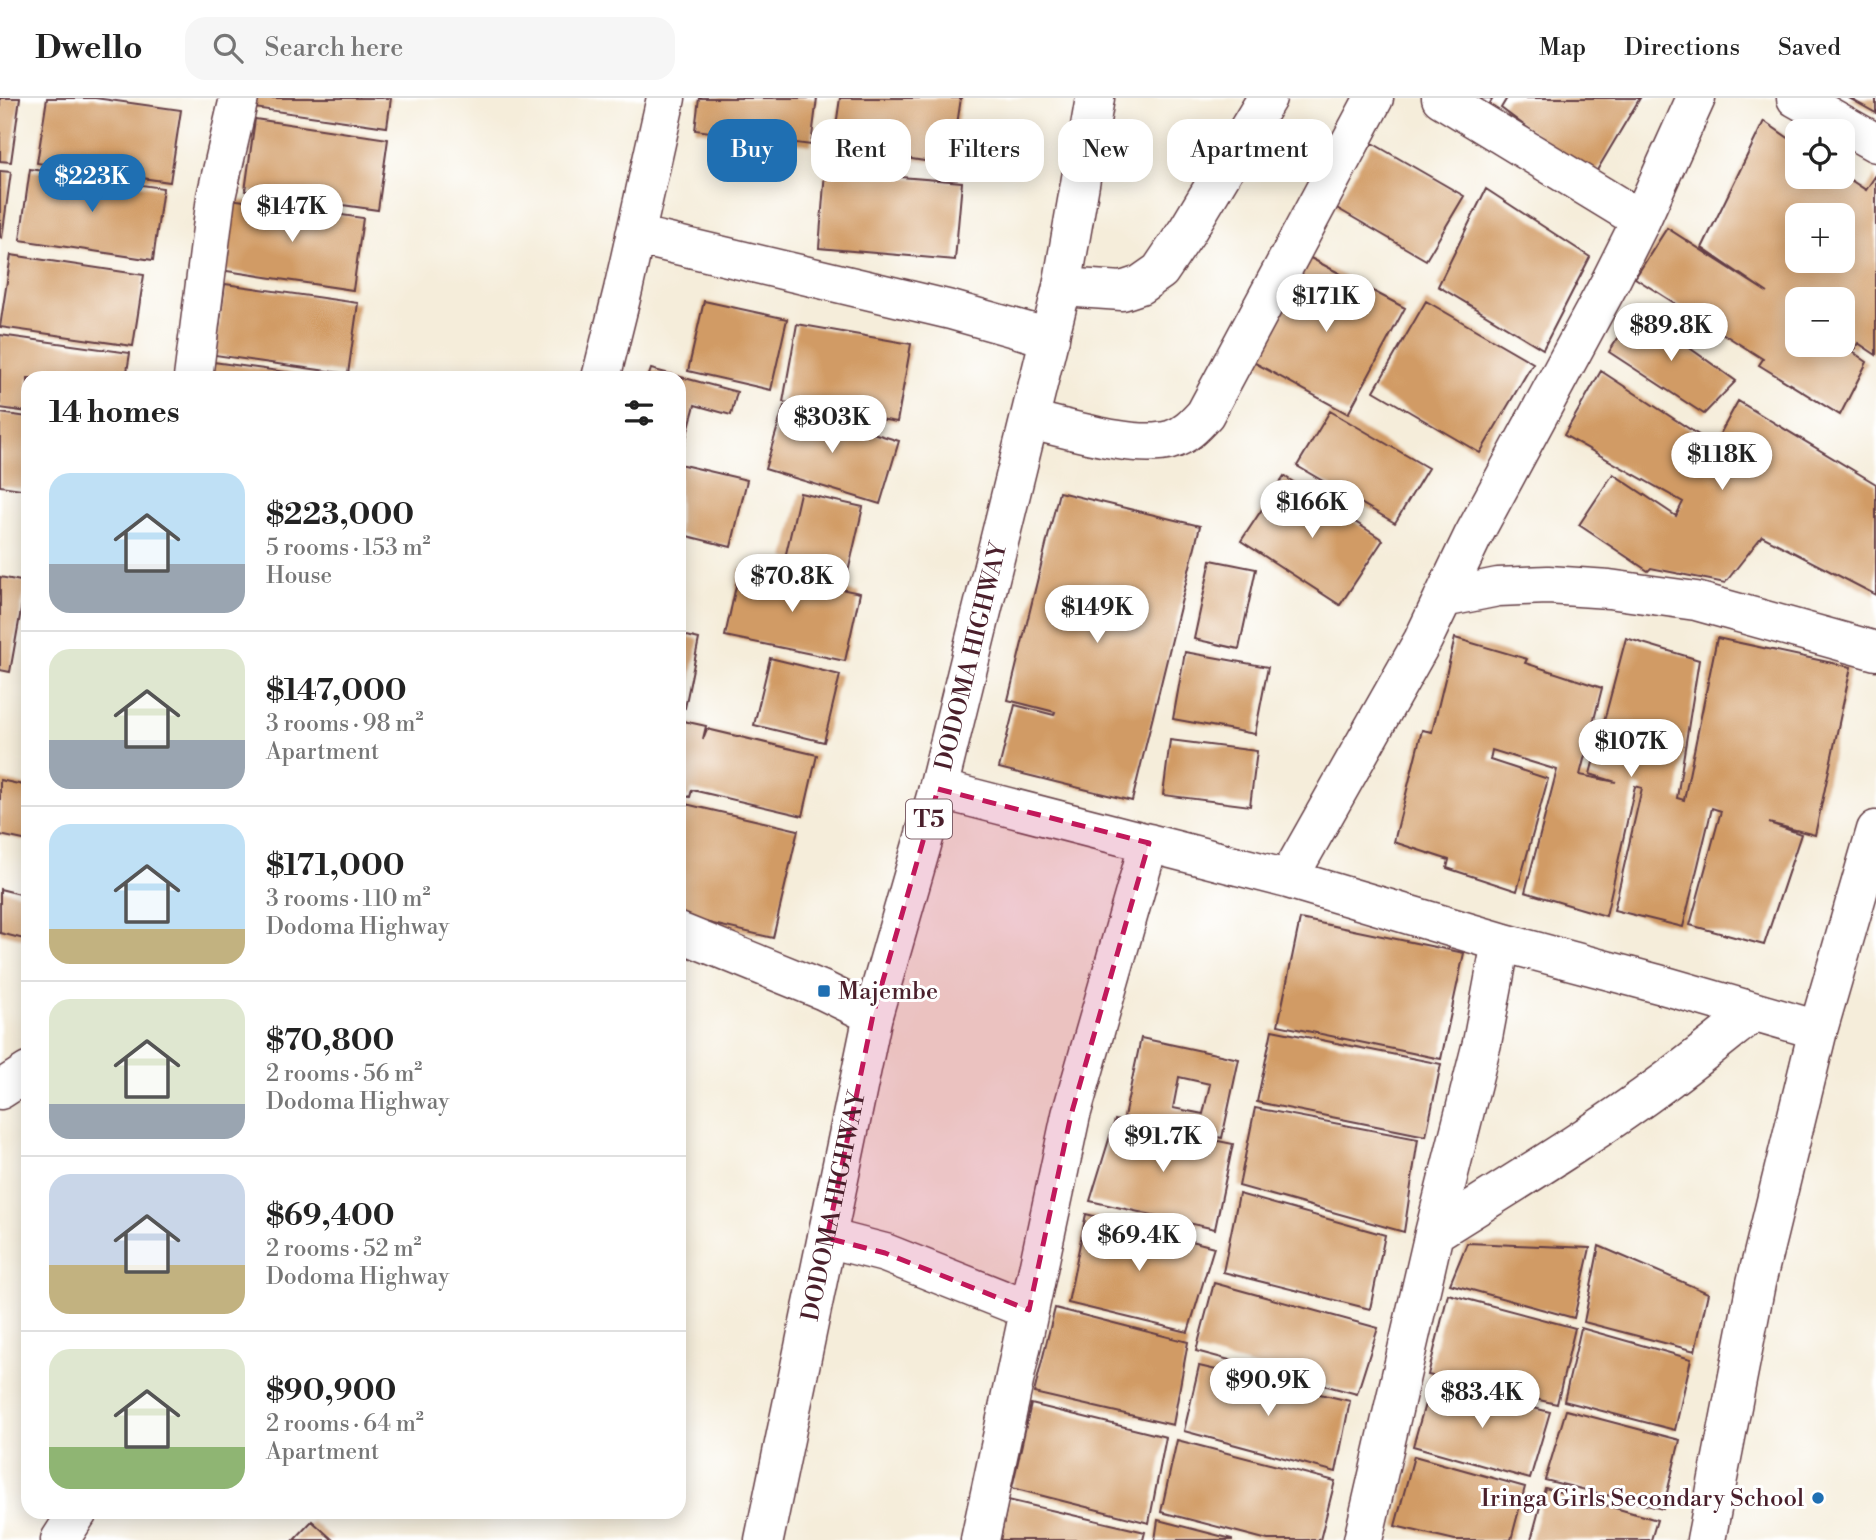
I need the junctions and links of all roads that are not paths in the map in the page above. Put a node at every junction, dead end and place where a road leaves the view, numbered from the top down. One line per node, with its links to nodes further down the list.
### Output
1 (239, 98): 14 (main road)
2 (666, 98): 11 (main road)
3 (1095, 98): 12 (main road, DODOMA HIGHWAY / T5)
4 (1267, 98): 12 (main road)
5 (1374, 98): 16 (main road)
6 (1440, 98): 10 (main road)
7 (1696, 98): 10 (main road)
8 (1796, 98): 9 (main road)
9 (1876, 143)
10 (1641, 220): 17 (main road)
11 (635, 235): 13 (main road); 15 (main road)
12 (1062, 287): 13 (main road, DODOMA HIGHWAY / T5)
13 (1050, 338): 16 (main road, DODOMA HIGHWAY / T5)
14 (194, 371)
15 (603, 371)
16 (1030, 420): 19 (main road, DODOMA HIGHWAY / T5)
17 (1443, 598): 18 (main road); 22 (main road)
18 (1876, 652)
19 (938, 789): 21 (main road); 26 (main road, DODOMA HIGHWAY / T5)
20 (1876, 830): 27 (main road)
21 (1149, 843): 22 (main road); 32 (main road)
22 (1288, 879): 24 (main road)
23 (686, 935): 26 (main road)
24 (1502, 942): 25 (main road); 30 (main road)
25 (1754, 1012): 27 (main road); 30 (main road)
26 (873, 1015): 31 (main road, DODOMA HIGHWAY / T5)
27 (1818, 1030): 38 (main road)
28 (21, 1076): 29 (main road)
29 (0, 1090)
30 (1434, 1233): 37 (main road)
31 (827, 1238): 32 (main road); 35 (main road, DODOMA HIGHWAY / T5)
32 (1029, 1310): 36 (main road)
33 (74, 1519): 34 (main road)
34 (60, 1540)
35 (764, 1540)
36 (980, 1540)
37 (1363, 1540)
38 (1706, 1540)

